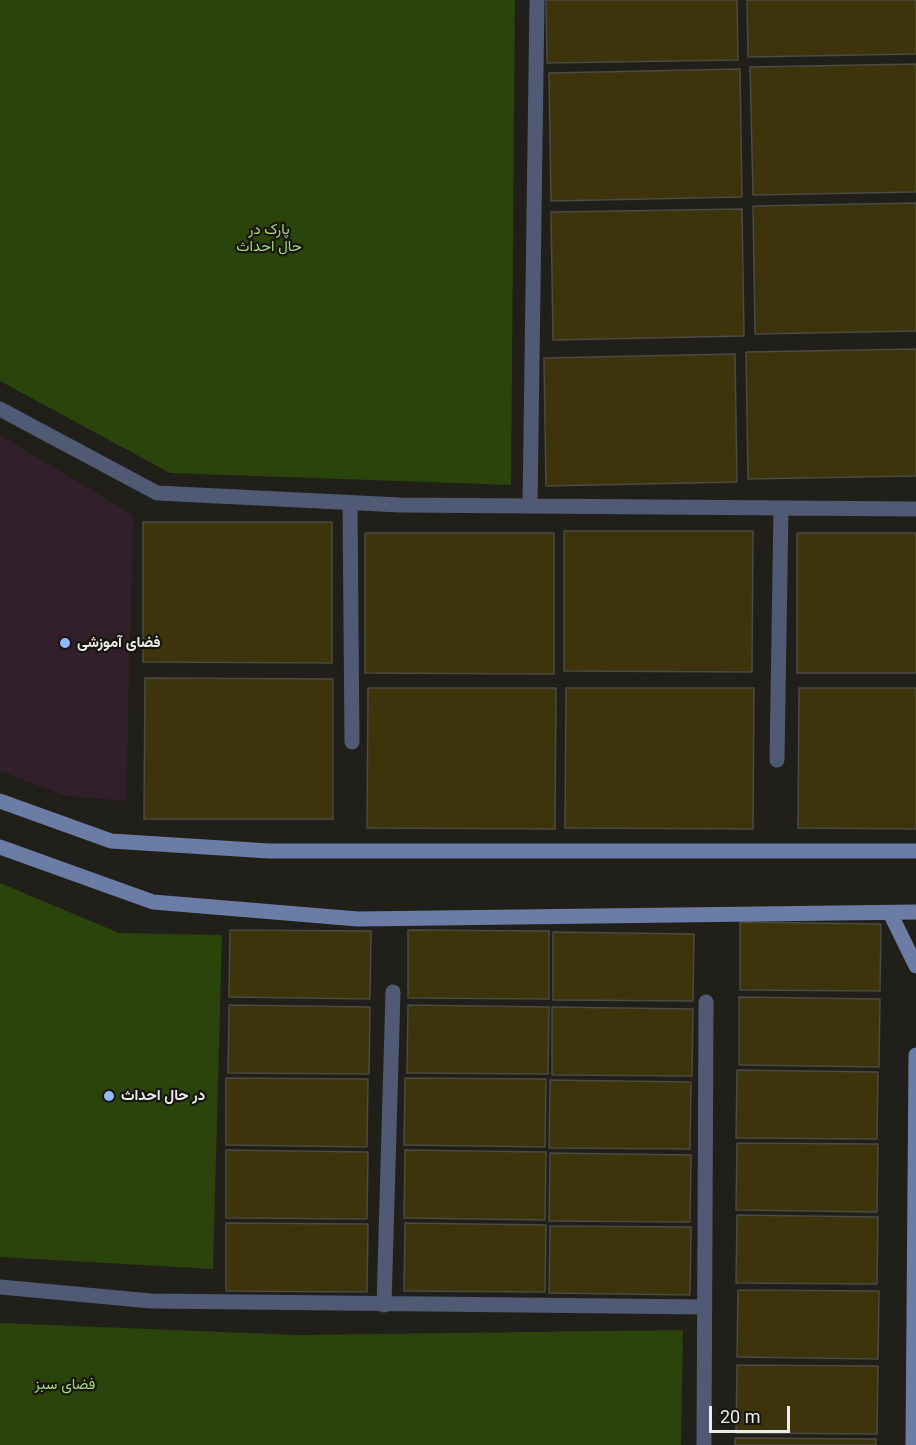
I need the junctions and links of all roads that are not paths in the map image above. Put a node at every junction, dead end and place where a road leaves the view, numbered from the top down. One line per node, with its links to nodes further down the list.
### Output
1 (537, 0): 4 (street)
2 (0, 409): 3 (street)
3 (350, 503): 4 (street); 7 (street)
4 (530, 506): 5 (street)
5 (781, 508): 6 (street); 8 (street)
6 (916, 509)
7 (352, 742)
8 (777, 760)
9 (0, 801): 11 (street)
10 (0, 847): 13 (street)
11 (916, 851)
12 (916, 912): 13 (street)
13 (890, 913): 14 (street)
14 (916, 966)
15 (393, 992): 20 (street)
16 (706, 1002): 21 (street)
17 (916, 1054): 18 (street)
18 (916, 1201): 23 (street)
19 (0, 1287): 20 (street)
20 (384, 1305): 21 (street)
21 (705, 1307): 22 (street)
22 (704, 1445)
23 (913, 1445)

